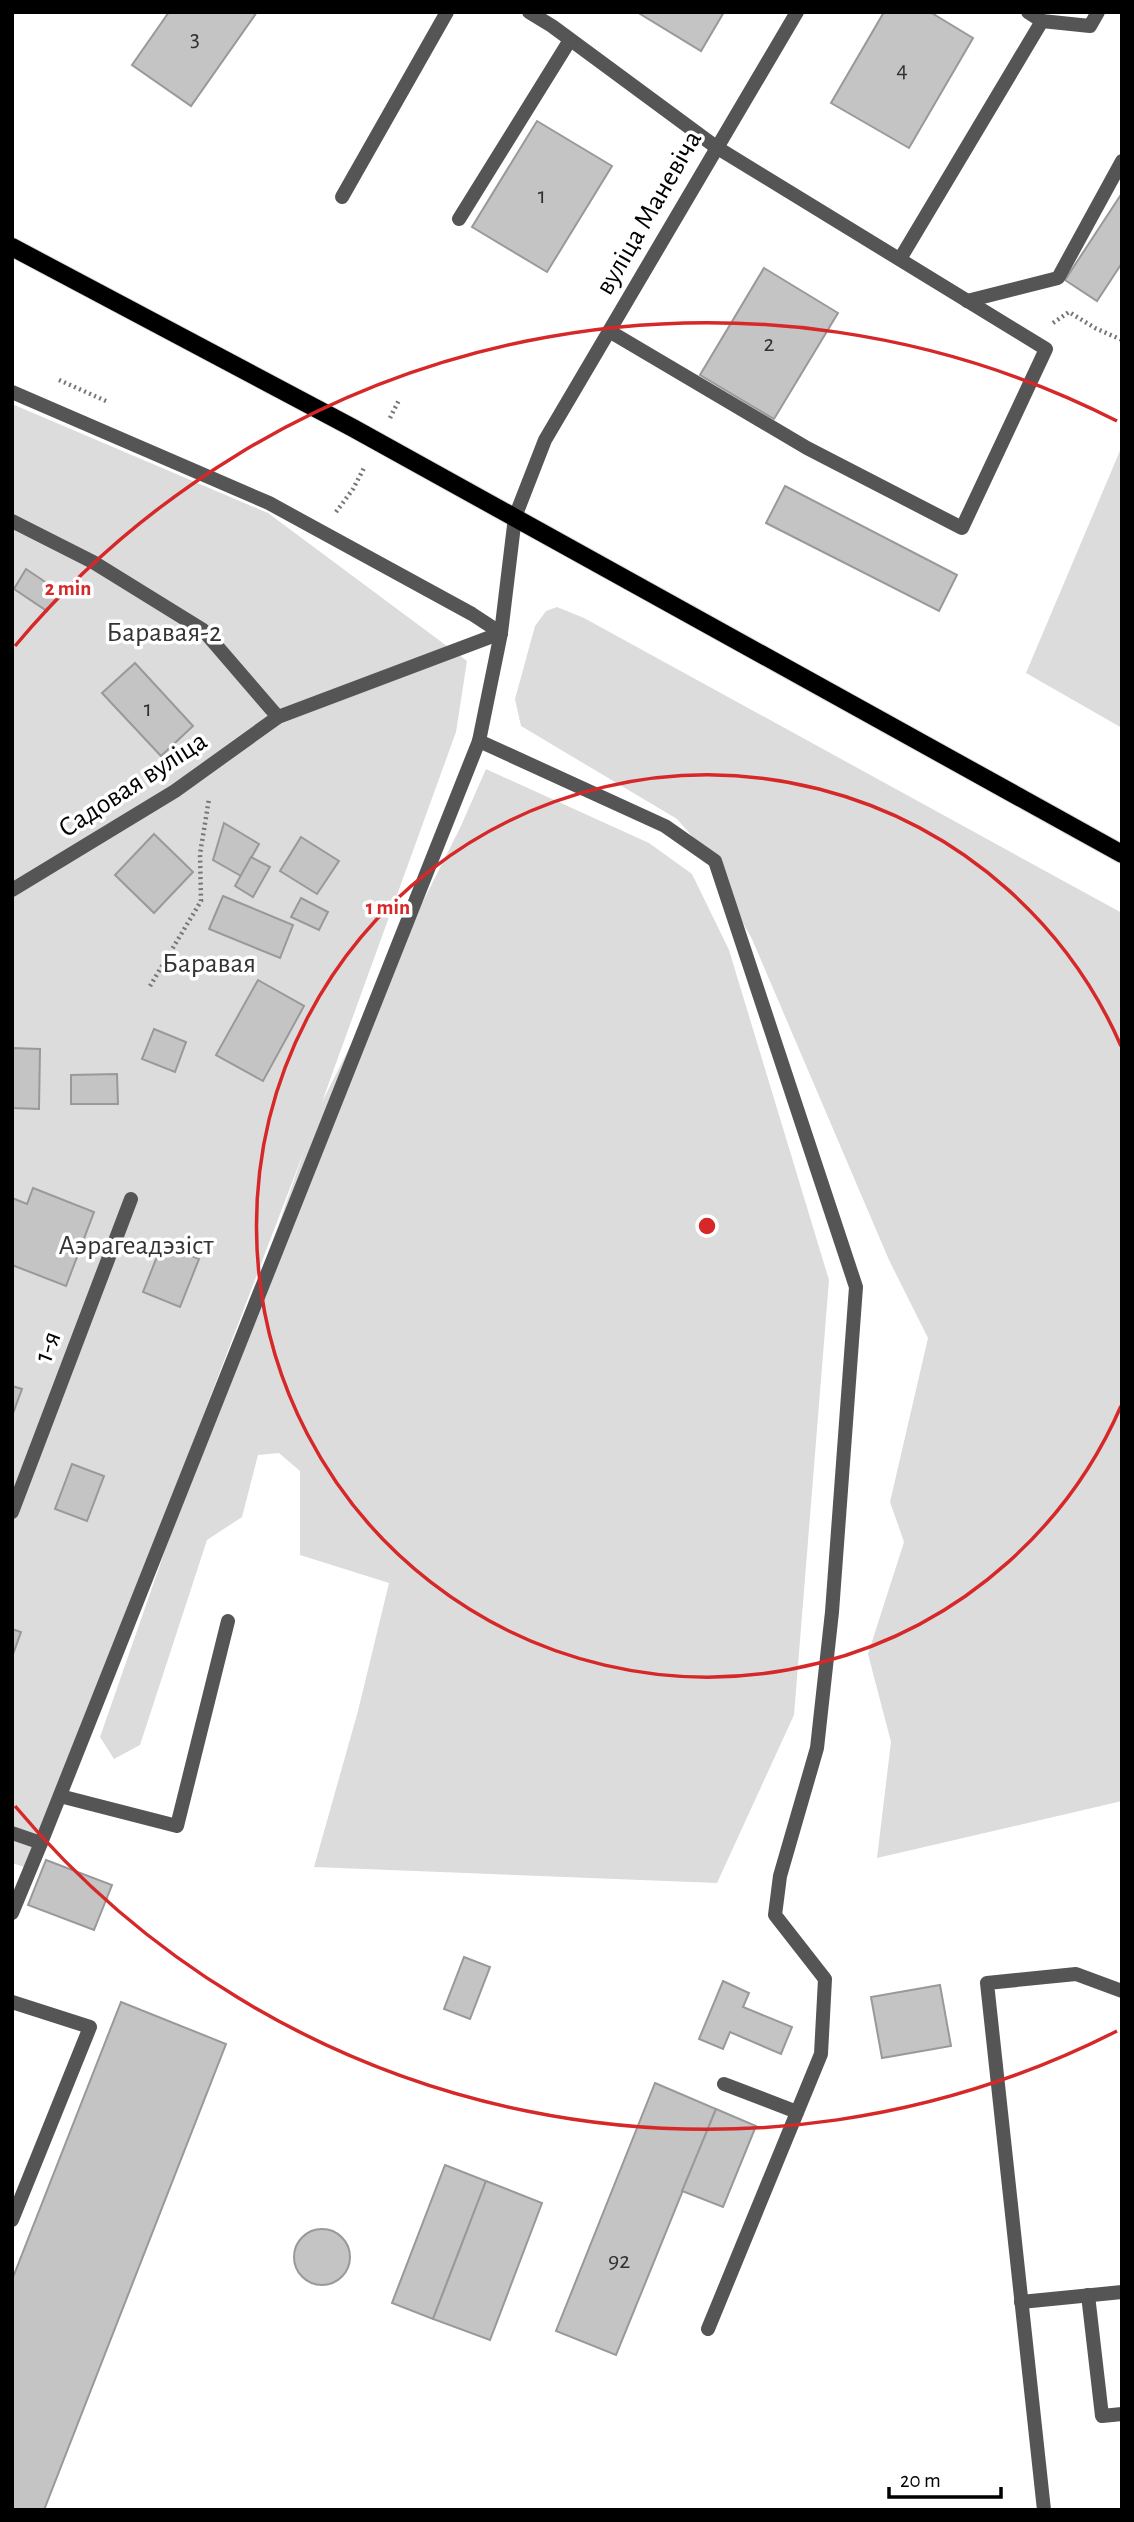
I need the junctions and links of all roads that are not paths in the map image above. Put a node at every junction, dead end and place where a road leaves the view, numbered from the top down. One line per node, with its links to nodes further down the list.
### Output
1 (447, 12): 12 (street)
2 (529, 12): 8 (street)
3 (559, 12): 8 (street)
4 (797, 12): 10 (street, вуліца Маневіча)
5 (1028, 12): 7 (street)
6 (1098, 12): 7 (street)
7 (1042, 22): 15 (street)
8 (552, 26): 9 (street)
9 (570, 40): 10 (street); 13 (street)
10 (716, 146): 15 (street); 17 (street, вуліца Маневіча)
11 (1122, 161): 16 (street)
12 (342, 197)
13 (459, 219)
14 (12, 247): 19 (main road)
15 (900, 259): 16 (street)
16 (967, 301): 17 (street)
17 (609, 331): 19 (street, вуліца Маневіча)
18 (12, 392): 21 (street)
19 (515, 517): 21 (street, вуліца Маневіча); 24 (main road)
20 (12, 521): 22 (street)
21 (501, 632): 22 (street, Садовая вуліца); 23 (street, вуліца Маневіча)
22 (278, 717): 25 (street, Садовая вуліца)
23 (479, 741): 29 (street, вуліца Маневіча); 36 (street)
24 (1122, 854)
25 (12, 890)
26 (131, 1199): 27 (street, 1-я)
27 (12, 1513)
28 (228, 1621): 29 (street)
29 (60, 1796): 31 (street, вуліца Маневіча)
30 (12, 1833): 31 (street)
31 (41, 1843): 32 (street, вуліца Маневіча)
32 (14, 1904)
33 (1122, 1991): 40 (street)
34 (12, 2002): 37 (street)
35 (724, 2084): 36 (street)
36 (797, 2112): 41 (street)
37 (12, 2220)
38 (1122, 2292): 39 (street)
39 (1088, 2295): 40 (street); 42 (street)
40 (1021, 2302): 43 (street)
41 (708, 2329)
42 (1122, 2414)
43 (1044, 2510)

